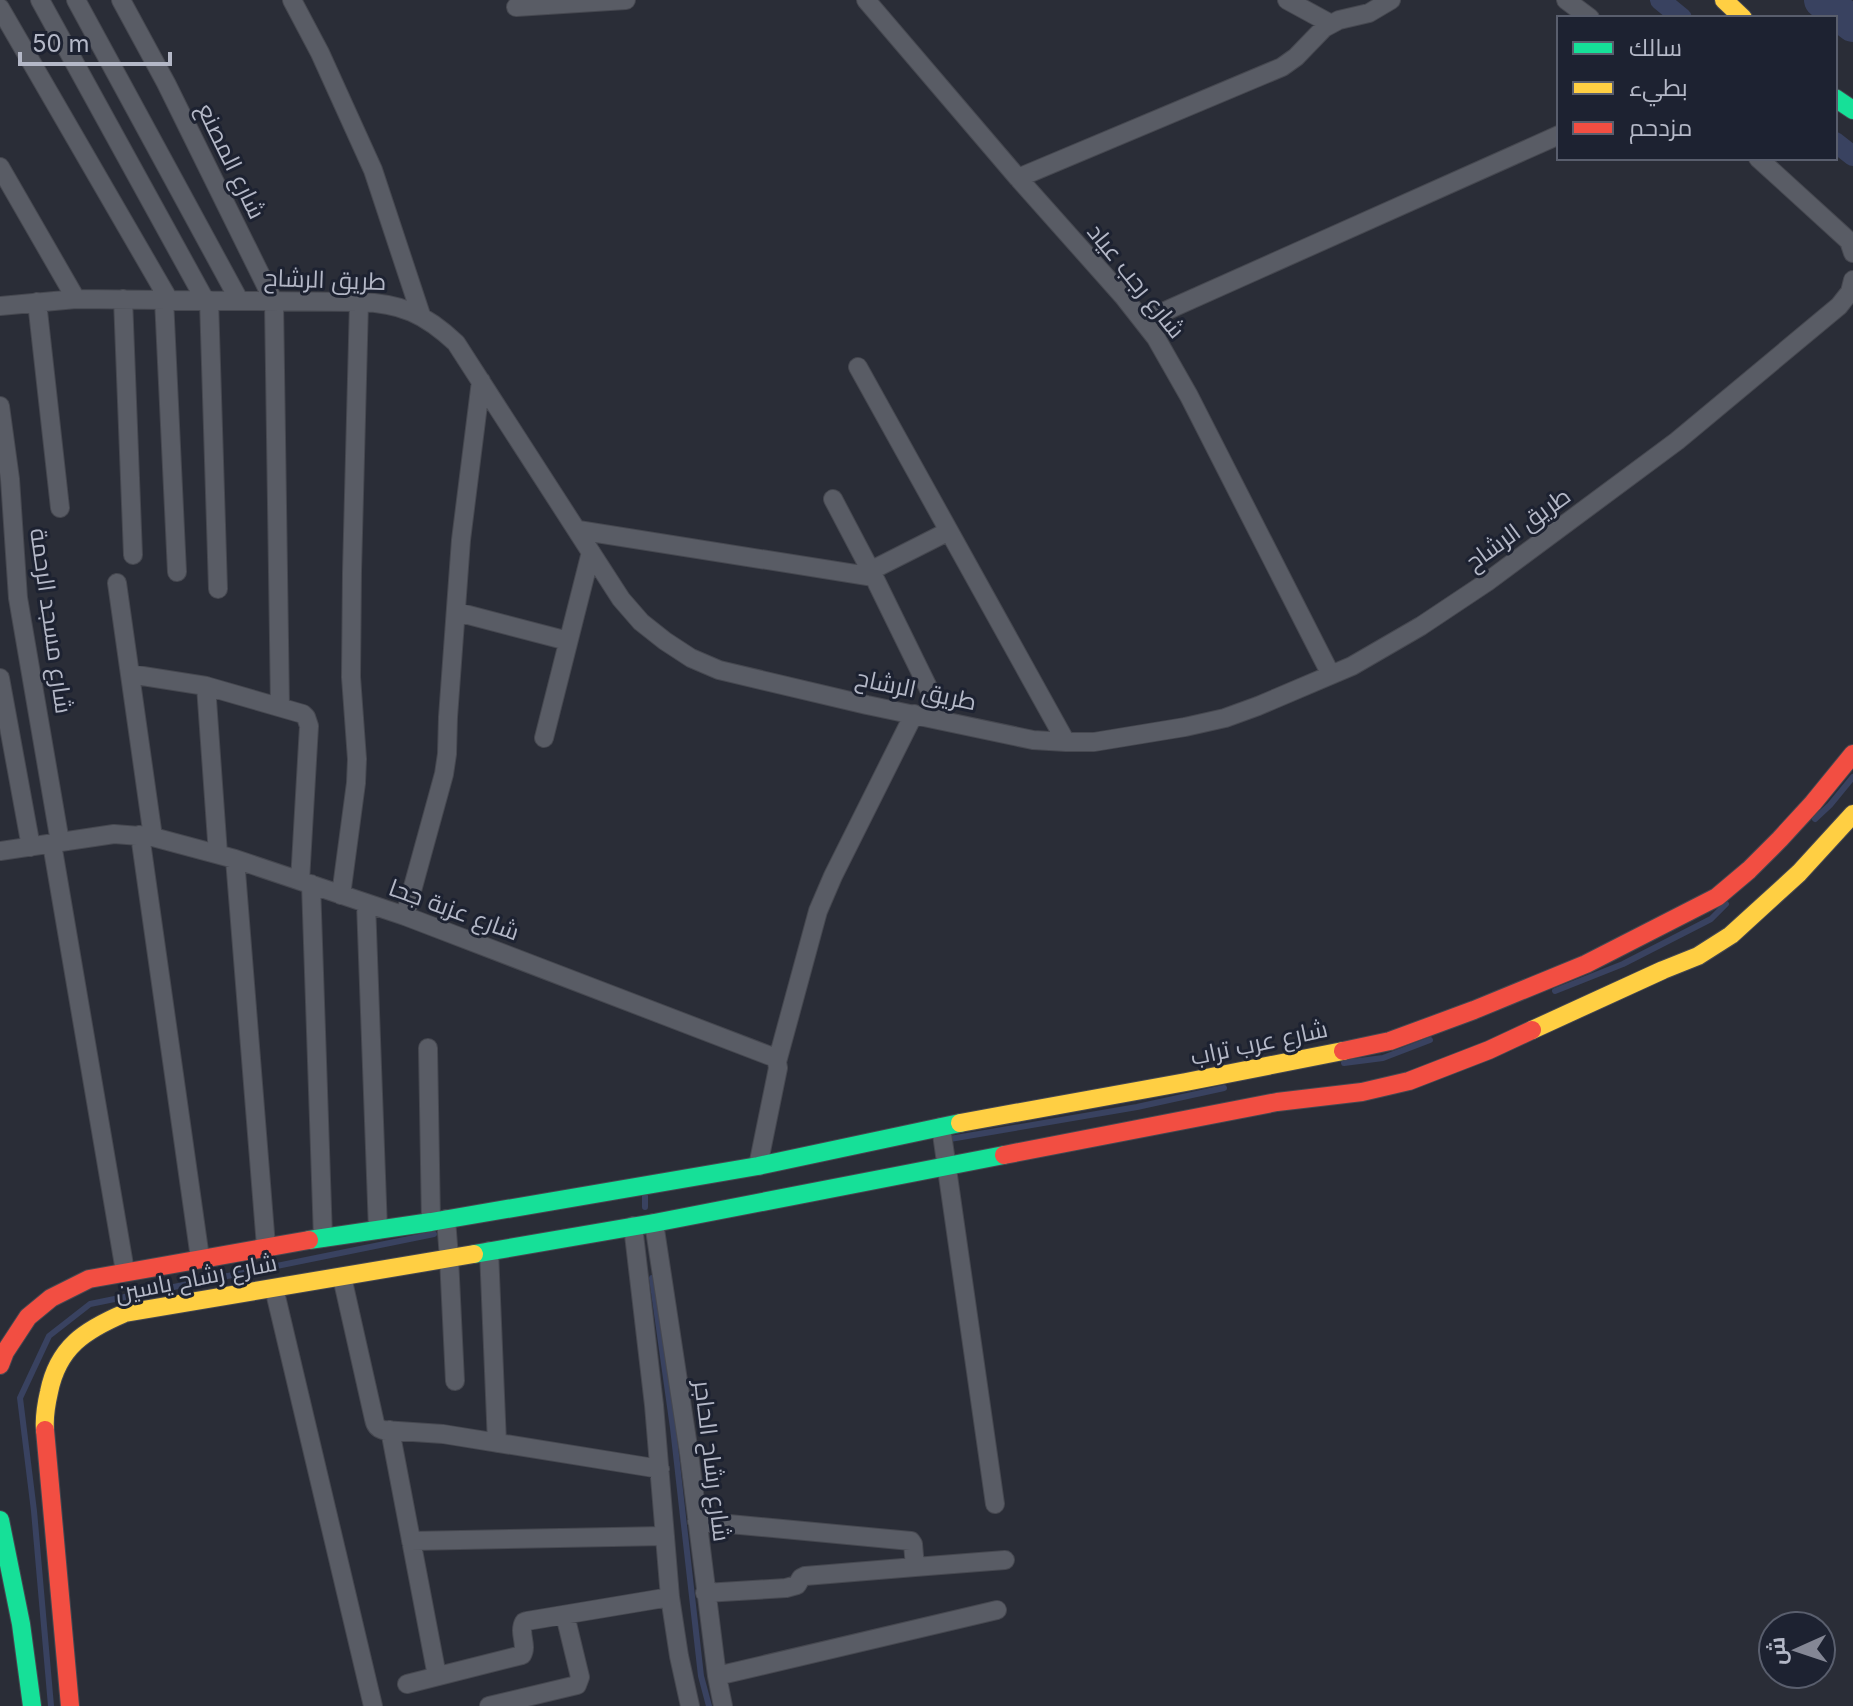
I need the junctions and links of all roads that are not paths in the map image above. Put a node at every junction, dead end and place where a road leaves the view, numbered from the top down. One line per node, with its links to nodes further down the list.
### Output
1 (40, 0): 26 (street)
2 (76, 0): 27 (street)
3 (121, 0): 29 (street, شارع المصنع)
4 (292, 0): 32 (street)
5 (626, 0): 11 (street)
6 (866, 0): 20 (street, شارع رجب عياد)
7 (1287, 0): 16 (street)
8 (1391, 0): 13 (street)
9 (1566, 0): 14 (street)
10 (1724, 0): 15 (street)
11 (516, 7)
12 (0, 8): 25 (street)
13 (1359, 8): 16 (street)
14 (1587, 16)
15 (1741, 16)
16 (1331, 24): 20 (street)
17 (1557, 136): 33 (street)
18 (1760, 160): 21 (street)
19 (0, 167): 23 (street)
20 (1018, 178): 33 (street, شارع رجب عياد)
21 (1853, 253)
22 (1853, 280): 50 (street, طريق الرشاح)
23 (76, 299): 24 (street, طريق الرشاح); 28 (street, طريق الرشاح)
24 (123, 299): 25 (street, طريق الرشاح); 42 (street)
25 (166, 300): 26 (street, طريق الرشاح); 43 (street)
26 (207, 300): 27 (street, طريق الرشاح); 46 (street)
27 (239, 300): 29 (street, طريق الرشاح)
28 (37, 302): 31 (street, طريق الرشاح); 38 (street)
29 (274, 302): 30 (street, طريق الرشاح); 53 (street)
30 (359, 302): 32 (street, طريق الرشاح); 66 (street)
31 (0, 306)
32 (421, 315): 35 (street, طريق الرشاح)
33 (1143, 321): 50 (street, شارع رجب عياد)
34 (858, 367): 40 (street)
35 (481, 381): 39 (street, طريق الرشاح); 47 (street)
36 (0, 406): 61 (street, شارع مسجد الرحمة)
37 (833, 499): 44 (street)
38 (60, 508)
39 (578, 530): 41 (street, طريق الرشاح); 44 (street)
40 (949, 531): 44 (street); 57 (street)
41 (591, 552): 48 (street); 54 (street, طريق الرشاح)
42 (133, 555)
43 (177, 572)
44 (872, 574): 55 (street)
45 (117, 583): 49 (street)
46 (218, 589)
47 (457, 612): 48 (street); 68 (street)
48 (568, 641): 56 (street)
49 (130, 674): 52 (street); 60 (street)
50 (1331, 675): 57 (street, طريق الرشاح)
51 (0, 678): 62 (street)
52 (206, 686): 53 (street); 64 (street)
53 (280, 707): 65 (street)
54 (914, 714): 55 (street, طريق الرشاح); 70 (street)
55 (944, 720): 57 (street, طريق الرشاح)
56 (544, 738)
57 (1066, 742)
58 (1853, 754): 71 (street, شارع عرب تراب)
59 (1853, 814): 72 (street)
60 (147, 836): 61 (street, شارع عزبة جحا); 64 (street, شارع عزبة جحا); 82 (street)
61 (56, 843): 62 (street, شارع عزبة جحا); 83 (street, شارع مسجد الرحمة)
62 (31, 847): 63 (street, شارع عزبة جحا)
63 (0, 851)
64 (227, 856): 65 (street, شارع عزبة جحا); 80 (street)
65 (305, 882): 66 (street, شارع عزبة جحا); 79 (street)
66 (341, 895): 67 (street, شارع عزبة جحا)
67 (366, 903): 68 (street, شارع عزبة جحا); 77 (street)
68 (405, 916): 70 (street, شارع عزبة جحا)
69 (428, 1048): 78 (street)
70 (777, 1062): 73 (street)
71 (941, 1131): 72 (street); 73 (street, شارع عرب تراب)
72 (945, 1162): 75 (street); 91 (street)
73 (758, 1166): 74 (street, شارع عرب تراب)
74 (596, 1212): 76 (street, شارع رشاح ياسين); 78 (street, شارع رشاح ياسين); 81 (street, شارع رشاح ياسين)
75 (654, 1223): 76 (street, شارع رشاح ياسين); 93 (street, شارع رشاح الحاجر)
76 (633, 1226): 90 (street)
77 (378, 1230): 78 (street, شارع رشاح ياسين); 79 (street, شارع رشاح ياسين)
78 (444, 1235): 81 (street, شارع رشاح ياسين); 84 (street, شارع رشاح ياسين); 87 (street)
79 (323, 1238): 80 (street, شارع رشاح ياسين)
80 (266, 1246): 82 (street, شارع رشاح ياسين)
81 (489, 1251): 89 (street)
82 (200, 1258): 83 (street, شارع رشاح ياسين)
83 (125, 1271): 86 (street, شارع رشاح ياسين)
84 (342, 1277): 85 (street, شارع رشاح ياسين); 88 (street)
85 (274, 1288): 106 (street, شارع رشاح ياسين); 107 (street)
86 (0, 1365)
87 (455, 1381)
88 (390, 1430): 89 (street); 95 (street)
89 (497, 1443): 90 (street)
90 (660, 1469): 94 (street)
91 (995, 1504)
92 (0, 1520): 105 (street)
93 (697, 1521): 97 (street); 98 (street, شارع رشاح الحاجر)
94 (665, 1536): 95 (street); 99 (street)
95 (411, 1541): 102 (street)
96 (1005, 1560): 97 (street)
97 (915, 1567): 98 (street)
98 (705, 1593): 103 (street, شارع رشاح الحاجر)
99 (670, 1597): 101 (street); 109 (street)
100 (997, 1610): 103 (street)
101 (565, 1615): 102 (street); 108 (street)
102 (437, 1676): 104 (street)
103 (717, 1676): 110 (street, شارع رشاح الحاجر)
104 (407, 1684)
105 (32, 1706)
106 (70, 1706)
107 (373, 1706)
108 (489, 1706)
109 (690, 1706)
110 (723, 1706)

